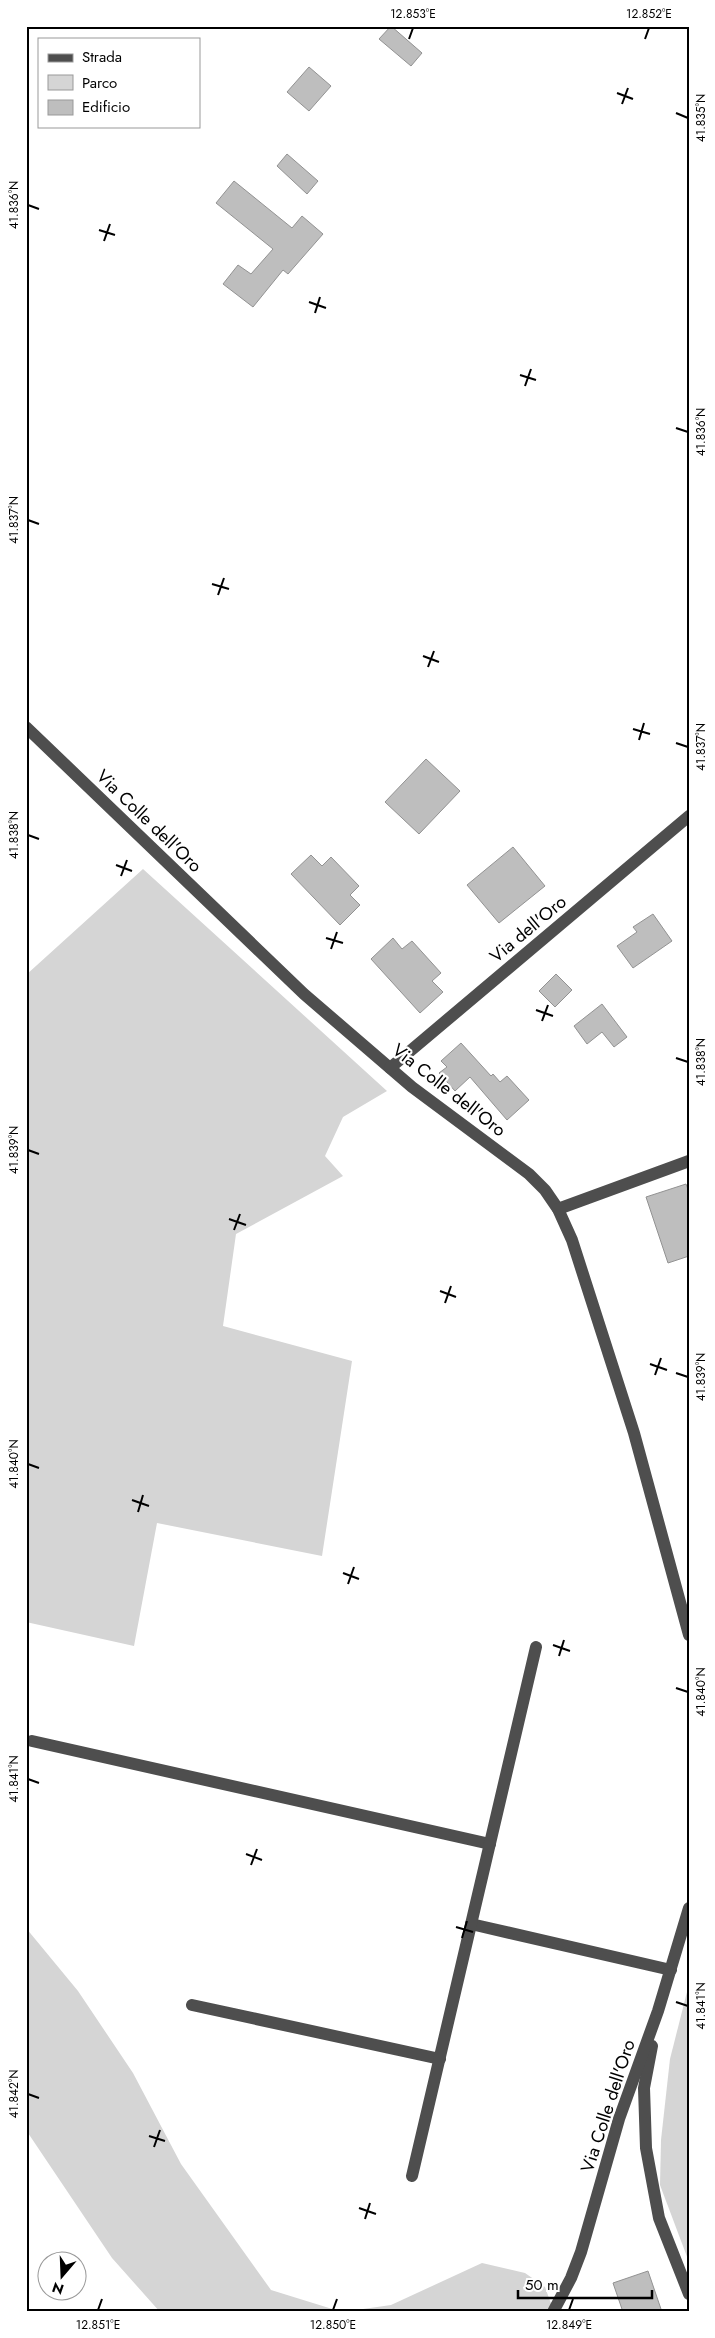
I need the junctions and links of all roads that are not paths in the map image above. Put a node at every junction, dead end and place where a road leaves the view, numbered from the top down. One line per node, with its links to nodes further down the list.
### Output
1 (26, 727): 3 (street, Via Colle dell'Oro)
2 (689, 816): 3 (street, Via dell'Oro)
3 (390, 1068): 5 (street, Via Colle dell'Oro)
4 (689, 1161): 5 (street)
5 (558, 1209): 7 (street, Via Colle dell'Oro)
6 (689, 1585): 7 (street)
7 (676, 1588): 8 (street, Via Colle dell'Oro)
8 (689, 1635)
9 (536, 1647): 11 (street)
10 (32, 1741): 11 (street)
11 (490, 1844): 13 (street)
12 (689, 1908): 14 (street, Via Colle dell'Oro)
13 (471, 1924): 14 (street); 17 (street)
14 (670, 1970): 16 (street, Via Colle dell'Oro)
15 (192, 2005): 17 (street)
16 (658, 2011): 19 (street); 20 (street, Via Colle dell'Oro)
17 (440, 2059): 18 (street)
18 (412, 2176)
19 (689, 2294)
20 (553, 2312)

